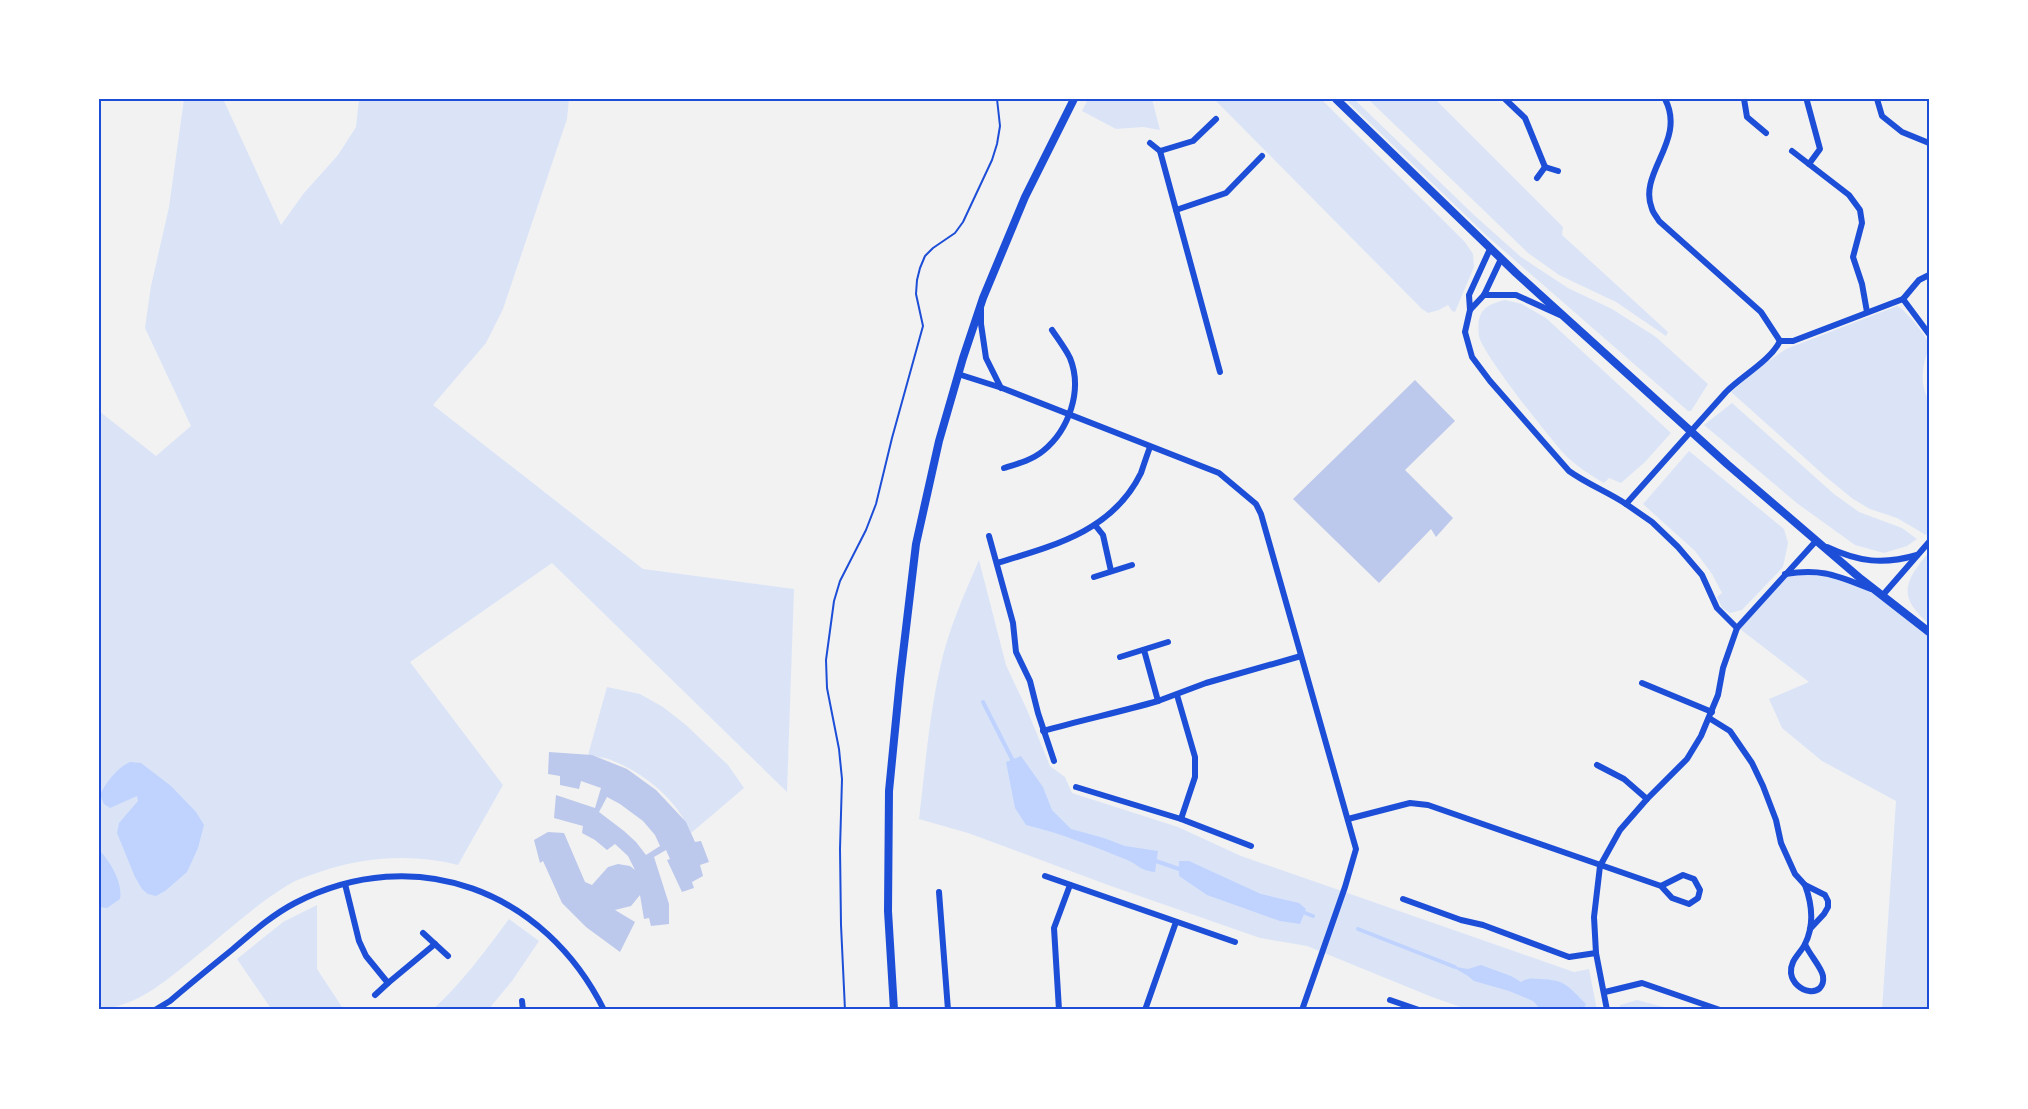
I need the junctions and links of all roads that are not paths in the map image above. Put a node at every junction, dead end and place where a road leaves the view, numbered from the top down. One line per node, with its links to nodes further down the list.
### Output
1 (1074, 99): 25 (street)
2 (1336, 99): 20 (street)
3 (1665, 99): 31 (street)
4 (1744, 99): 9 (street)
5 (1877, 99): 11 (street)
6 (1508, 100): 16 (street)
7 (1807, 101): 15 (street)
8 (1216, 119): 13 (street)
9 (1766, 133)
10 (1150, 143): 13 (street)
11 (1929, 143)
12 (1792, 151): 15 (street)
13 (1160, 152): 19 (street)
14 (1262, 156): 19 (street)
15 (1809, 164): 27 (street)
16 (1545, 167): 17 (street); 18 (street)
17 (1558, 171)
18 (1537, 178)
19 (1176, 210): 32 (street)
20 (1490, 249): 21 (street); 26 (street)
21 (1501, 259): 23 (street); 28 (street)
22 (1929, 275): 24 (street)
23 (1484, 295): 26 (street); 28 (street)
24 (1903, 299): 27 (street); 30 (street)
25 (982, 303): 33 (street); 34 (street)
26 (1470, 310): 38 (street)
27 (1867, 312): 31 (street)
28 (1564, 317): 41 (street)
29 (1052, 330): 35 (street)
30 (1929, 334)
31 (1780, 341): 38 (street)
32 (1220, 372)
33 (958, 374): 34 (street); 92 (street)
34 (1002, 388): 35 (street)
35 (1069, 415): 36 (street); 37 (street)
36 (1150, 447): 39 (street); 54 (street)
37 (1004, 468)
38 (1626, 504): 50 (street)
39 (1095, 525): 44 (street); 46 (street)
40 (989, 536): 44 (street)
41 (1817, 542): 43 (street); 47 (street); 49 (street)
42 (1929, 542): 43 (street)
43 (1917, 555): 49 (street)
44 (997, 563): 60 (street)
45 (1132, 565): 46 (street)
46 (1111, 571): 48 (street)
47 (1785, 574): 49 (street); 50 (street)
48 (1094, 577)
49 (1880, 594): 51 (street)
50 (1737, 628): 59 (street)
51 (1929, 632)
52 (1168, 642): 53 (street)
53 (1144, 650): 55 (street); 58 (street)
54 (1301, 656): 57 (street); 66 (street)
55 (1120, 657)
56 (1642, 683): 59 (street)
57 (1177, 695): 58 (street); 65 (street)
58 (1158, 700): 60 (street)
59 (1710, 715): 64 (street); 72 (street)
60 (1043, 731): 61 (street)
61 (1054, 761)
62 (1597, 765): 64 (street)
63 (1076, 787): 65 (street)
64 (1647, 799): 68 (street)
65 (1181, 819): 67 (street)
66 (1348, 819): 68 (street); 96 (street)
67 (1251, 846)
68 (1600, 866): 73 (street); 82 (street)
69 (1045, 876): 71 (street)
70 (345, 884): 84 (street); 89 (street); 91 (street)
71 (1070, 885): 76 (street); 94 (street)
72 (1805, 885): 77 (street); 77 (street)
73 (1661, 886): 73 (street)
74 (939, 892): 93 (street)
75 (1403, 899): 82 (street)
76 (1176, 922): 79 (street); 95 (street)
77 (1810, 928): 81 (street)
78 (423, 933): 80 (street)
79 (1235, 942)
80 (435, 944): 83 (street); 84 (street)
81 (1805, 944): 81 (street)
82 (1596, 953): 85 (street)
83 (448, 956)
84 (388, 983): 86 (street)
85 (1605, 992): 98 (street); 99 (street)
86 (375, 995)
87 (1390, 1000): 97 (street)
88 (522, 1001): 90 (street)
89 (155, 1010)
90 (523, 1010)
91 (604, 1010)
92 (894, 1010)
93 (948, 1010)
94 (1059, 1010)
95 (1145, 1010)
96 (1302, 1010)
97 (1419, 1010)
98 (1607, 1010)
99 (1720, 1010)

